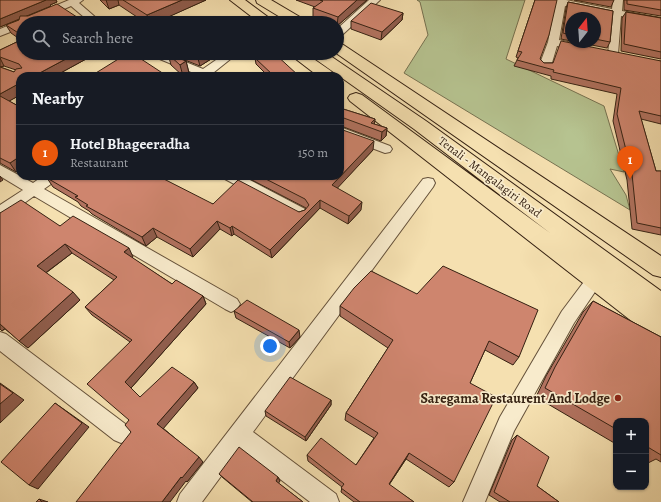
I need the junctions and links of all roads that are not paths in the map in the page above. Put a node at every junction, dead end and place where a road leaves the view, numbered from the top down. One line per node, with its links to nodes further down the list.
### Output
1 (256, 0): 13 (main road)
2 (262, 0): 14 (main road)
3 (376, 0): 17 (street)
4 (618, 0): 8 (street)
5 (75, 1): 9 (street); 10 (street)
6 (238, 1): 11 (main road); 12 (main road)
7 (560, 1): 8 (street); 19 (street)
8 (617, 13): 15 (street); 22 (street)
9 (40, 16)
10 (90, 16)
11 (245, 16)
12 (259, 16)
13 (276, 16)
14 (288, 16)
15 (661, 21)
16 (16, 26): 18 (street)
17 (344, 28)
18 (0, 33)
19 (553, 42): 20 (street); 27 (street)
20 (591, 50)
21 (344, 52): 45 (main road)
22 (627, 57)
23 (170, 60): 28 (street)
24 (224, 60): 29 (street)
25 (305, 60): 30 (main road)
26 (326, 60): 32 (main road, Tenali - Mangalagiri Road)
27 (545, 66)
28 (198, 72)
29 (209, 72)
30 (321, 72)
31 (344, 72): 48 (main road, Tenali - Mangalagiri Road)
32 (344, 72)
33 (344, 89): 46 (main road)
34 (344, 132): 35 (street)
35 (385, 149)
36 (0, 170): 37 (street)
37 (16, 179)
38 (18, 180): 42 (street)
39 (47, 180): 42 (street)
40 (238, 180): 44 (street)
41 (428, 183): 52 (street)
42 (34, 189): 43 (street); 47 (street)
43 (0, 213)
44 (300, 213)
45 (661, 268)
46 (595, 280): 49 (main road); 55 (street)
47 (231, 304)
48 (661, 304)
49 (661, 330)
50 (0, 340): 51 (street)
51 (121, 433)
52 (238, 434): 53 (street); 54 (street)
53 (188, 502)
54 (328, 502)
55 (474, 502)

